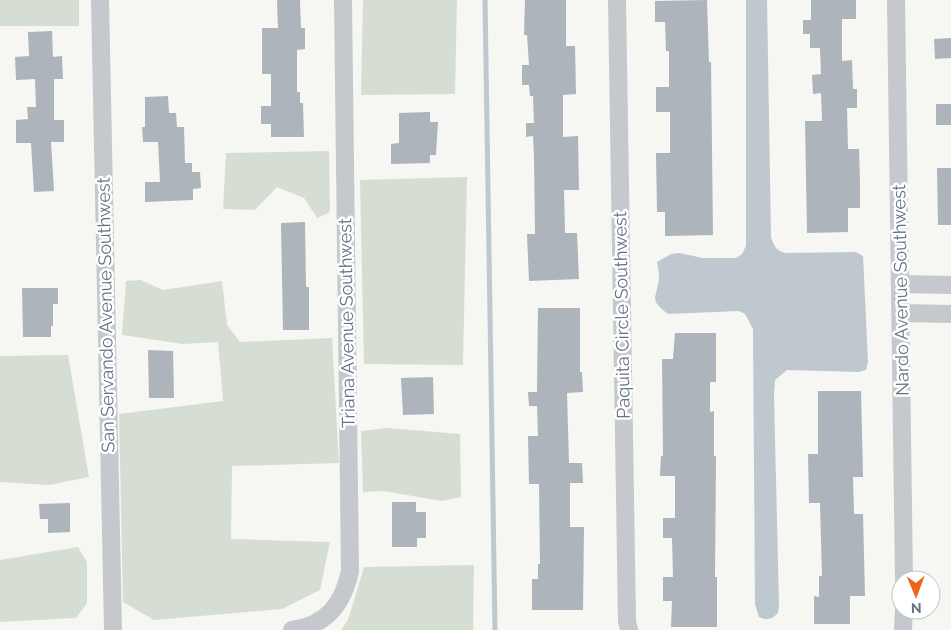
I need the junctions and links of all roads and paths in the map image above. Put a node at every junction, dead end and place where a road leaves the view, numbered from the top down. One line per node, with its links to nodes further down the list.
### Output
1 (100, 0): 11 (street, San Servando Avenue Southwest)
2 (343, 0): 10 (street, Triana Avenue Southwest)
3 (617, 0): 12 (street, Paquita Circle Southwest)
4 (896, 0): 5 (street, Nardo Avenue Southwest)
5 (901, 284): 6 (street); 7 (street, Nardo Avenue Southwest)
6 (951, 285)
7 (901, 314): 8 (street); 9 (street, Nardo Avenue Southwest)
8 (951, 314)
9 (904, 570)
10 (299, 628)
11 (113, 630)
12 (629, 630)

